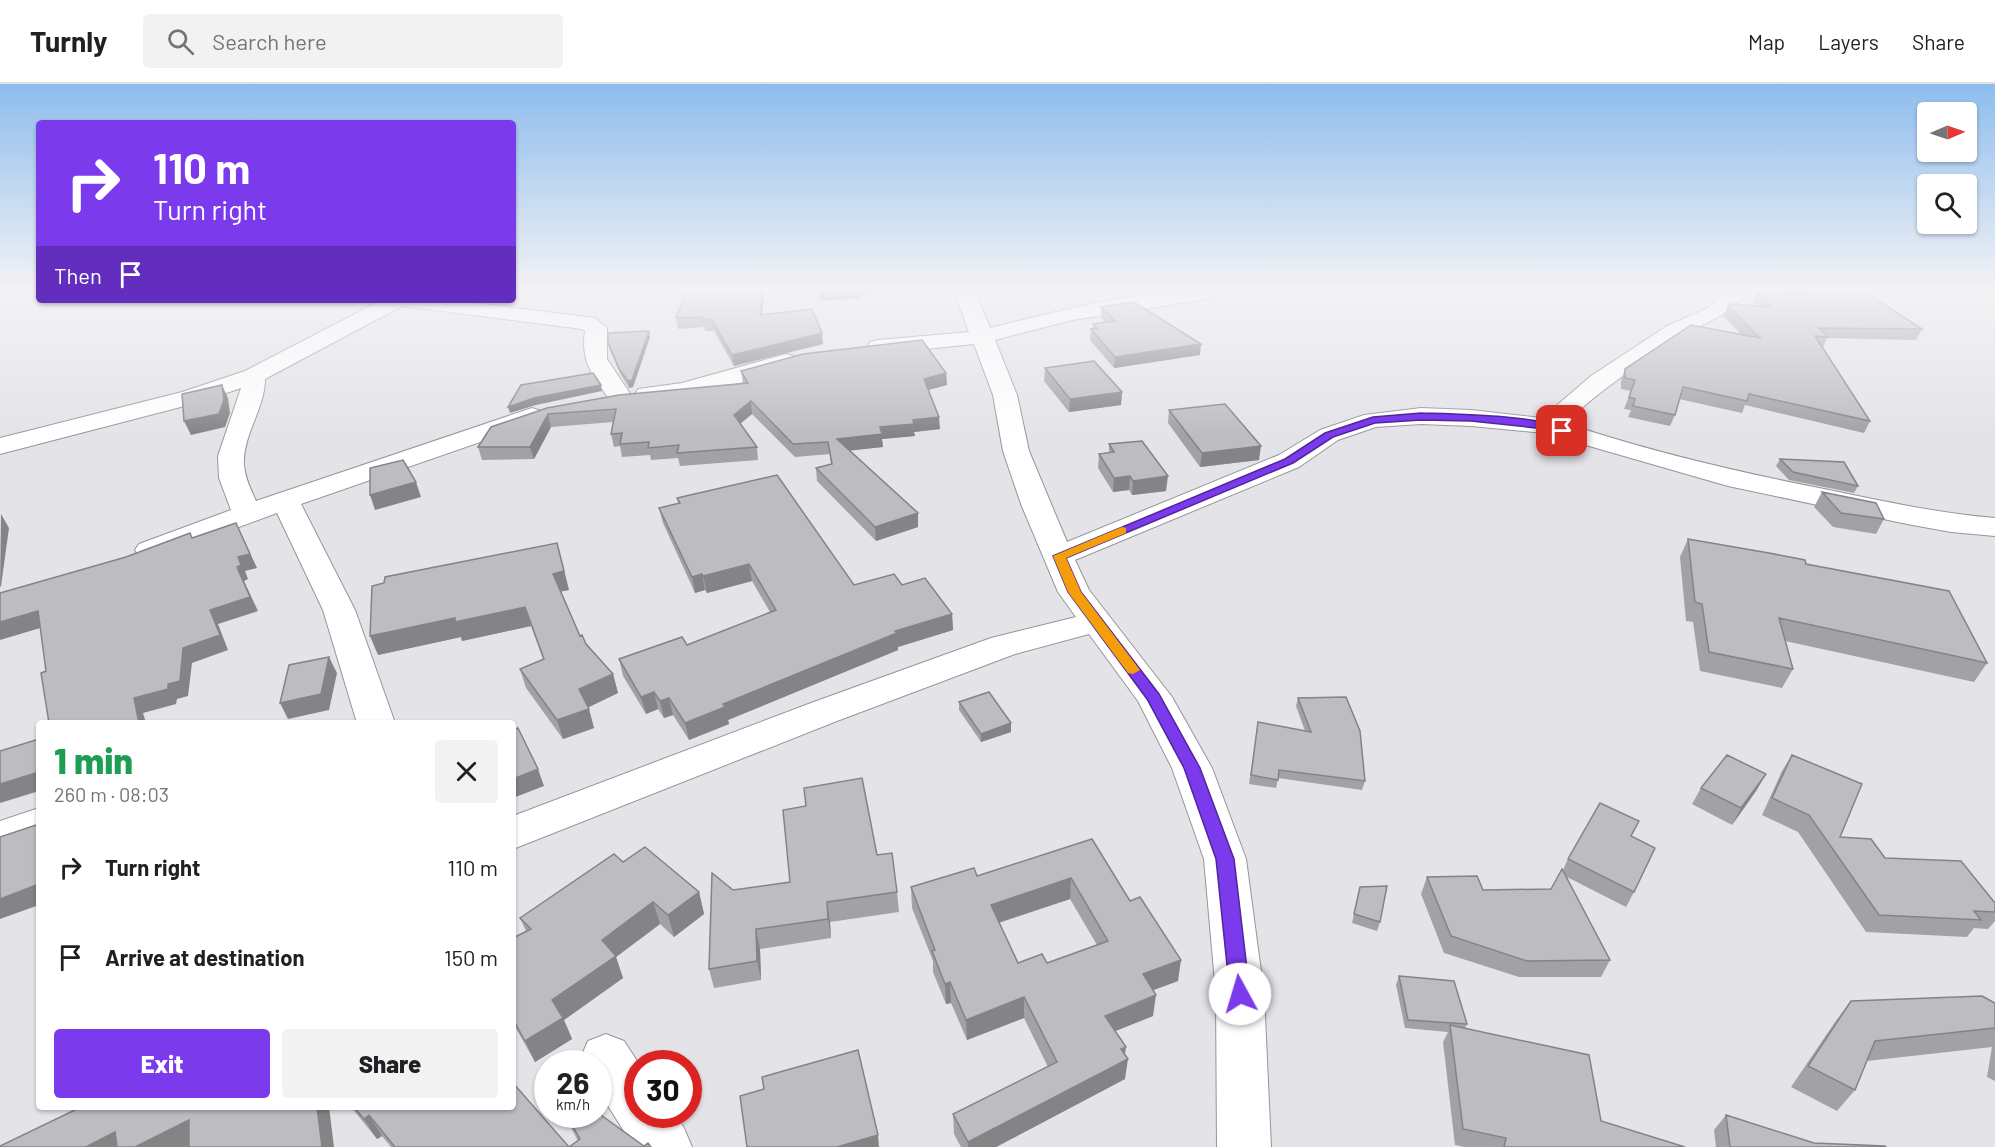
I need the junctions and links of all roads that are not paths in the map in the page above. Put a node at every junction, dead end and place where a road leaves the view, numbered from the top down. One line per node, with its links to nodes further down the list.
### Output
1 (329, 337): 8 (street)
2 (595, 337): 9 (street)
3 (986, 337): 5 (street)
4 (1667, 337): 12 (street)
5 (981, 338): 6 (street); 17 (street)
6 (850, 350)
7 (811, 355): 9 (street)
8 (253, 376): 13 (street); 15 (street)
9 (621, 398): 10 (street)
10 (593, 402)
11 (555, 410): 14 (street)
12 (1548, 426): 16 (street); 17 (street)
13 (0, 446)
14 (285, 500): 15 (street); 20 (street)
15 (247, 514): 18 (street)
16 (1995, 527)
17 (1059, 556): 19 (street)
18 (132, 558)
19 (1096, 622): 22 (street); 28 (street)
20 (375, 720)
21 (36, 824): 23 (street)
22 (516, 832)
23 (0, 837)
24 (612, 1066): 25 (street)
25 (624, 1085)
26 (652, 1128): 27 (street)
27 (665, 1147)
28 (1244, 1147)

